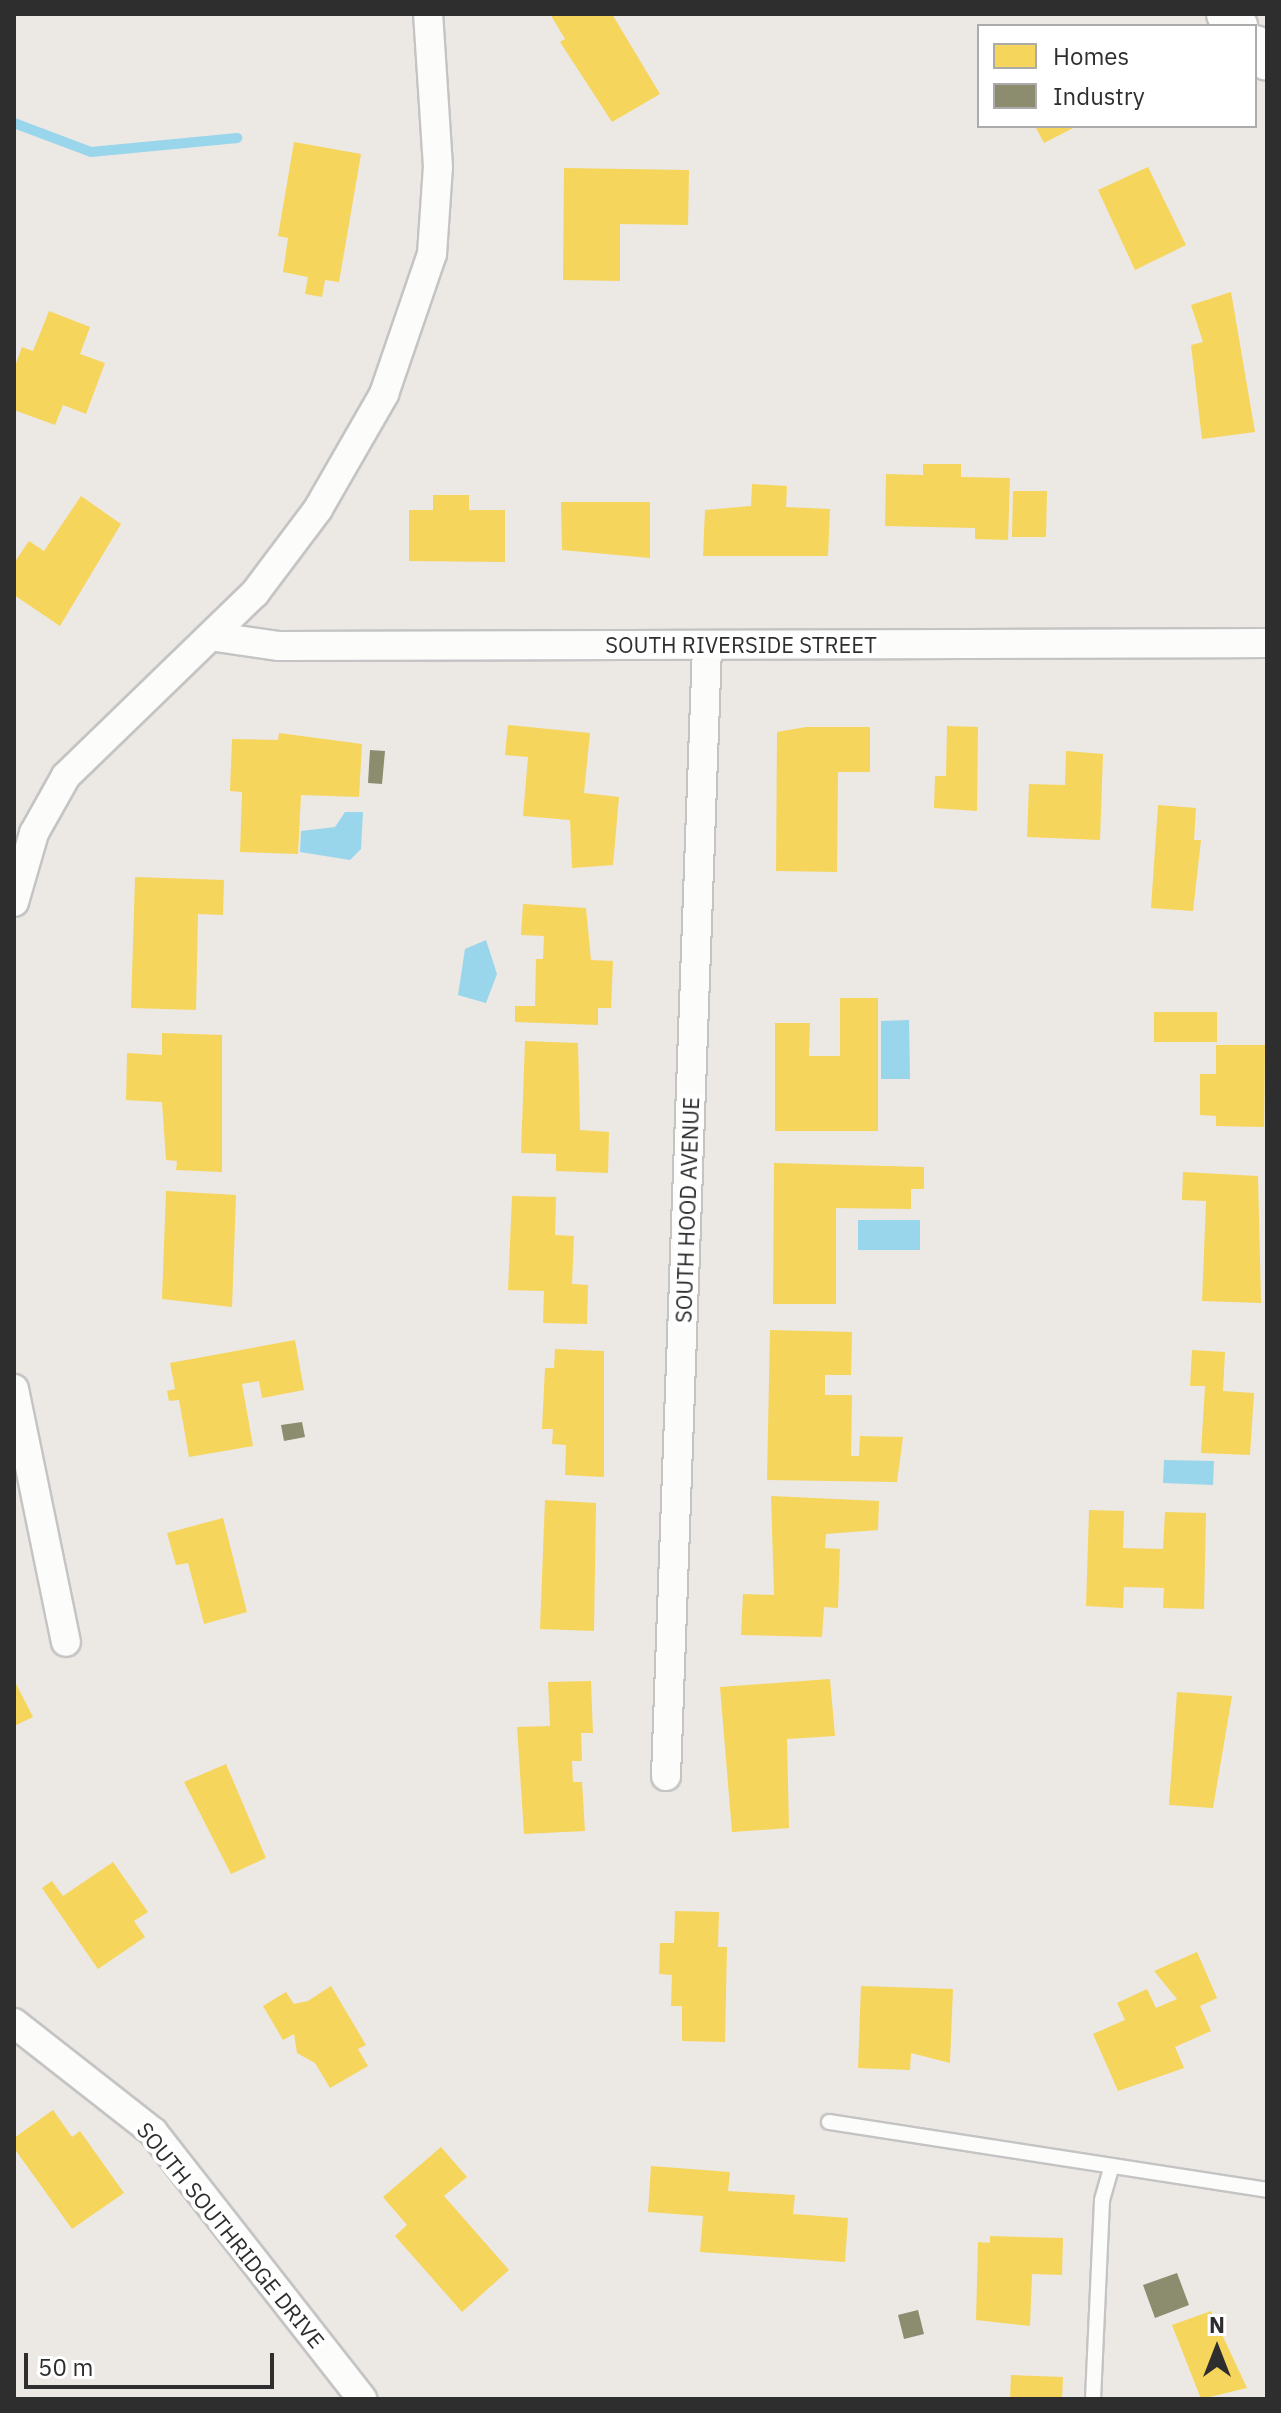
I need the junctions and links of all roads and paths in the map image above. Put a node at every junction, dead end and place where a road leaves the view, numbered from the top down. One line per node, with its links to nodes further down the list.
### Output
1 (428, 14): 2 (street)
2 (216, 637): 4 (street, SOUTH RIVERSIDE STREET); 5 (street)
3 (1267, 643): 4 (street, SOUTH RIVERSIDE STREET)
4 (707, 645): 8 (street, SOUTH HOOD AVENUE)
5 (14, 902)
6 (14, 1389): 7 (street)
7 (66, 1642)
8 (666, 1776)
9 (14, 2023): 13 (street, SOUTH SOUTHRIDGE DRIVE)
10 (829, 2122): 11 (lane)
11 (1112, 2166): 12 (lane); 14 (lane)
12 (1267, 2190)
13 (362, 2399)
14 (1093, 2399)

